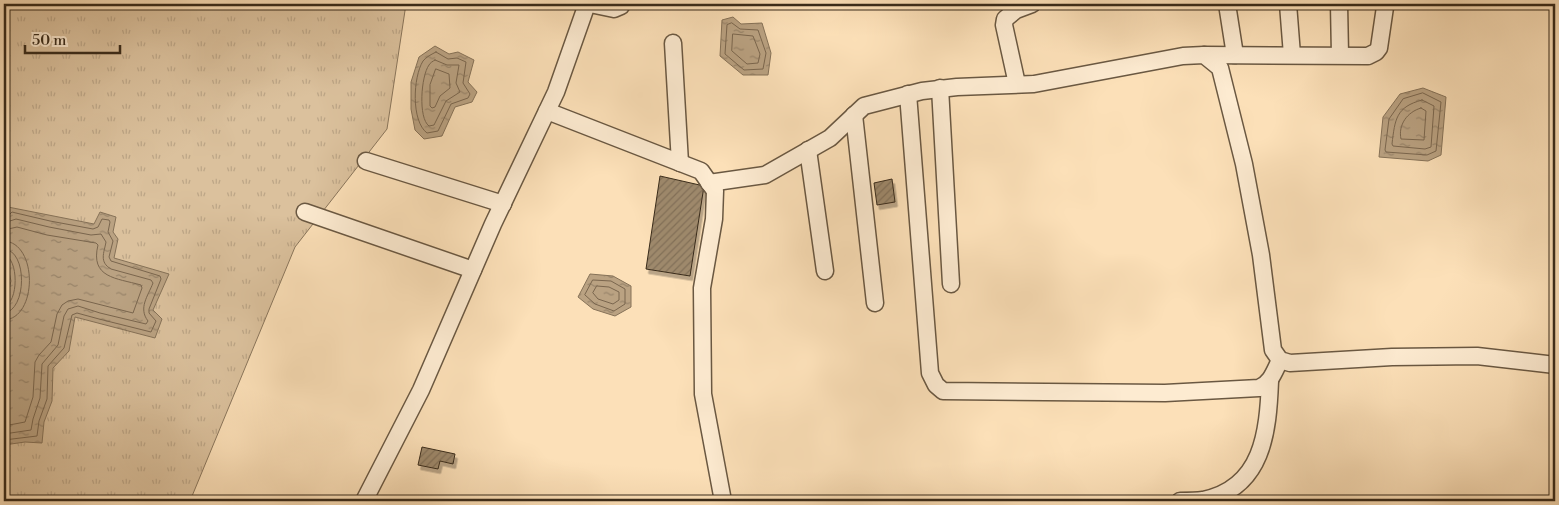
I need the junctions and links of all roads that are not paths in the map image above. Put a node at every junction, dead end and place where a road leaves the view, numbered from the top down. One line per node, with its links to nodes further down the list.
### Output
1 (588, 4): 2 (street); 16 (street)
2 (622, 4)
3 (1032, 4): 13 (street)
4 (1227, 4): 10 (street)
5 (1288, 4): 11 (street)
6 (1339, 4): 12 (street)
7 (1385, 7): 12 (street)
8 (673, 43): 20 (street)
9 (1204, 55): 10 (street); 13 (street); 28 (street)
10 (1235, 55): 11 (street)
11 (1292, 55): 12 (street)
12 (1340, 55)
13 (1017, 84): 14 (street)
14 (940, 88): 15 (street); 26 (street)
15 (908, 94): 17 (street); 30 (street)
16 (547, 111): 20 (street); 22 (street)
17 (854, 115): 18 (street); 27 (street)
18 (808, 150): 21 (street); 25 (street)
19 (366, 161): 22 (street)
20 (680, 163): 21 (street)
21 (709, 183): 33 (street)
22 (503, 204): 24 (street)
23 (306, 212): 24 (street)
24 (473, 270): 32 (street)
25 (825, 271)
26 (951, 284)
27 (876, 302)
28 (1280, 360): 29 (street); 30 (street)
29 (1555, 365)
30 (1270, 381): 31 (street)
31 (1203, 500): 34 (street)
32 (364, 501)
33 (723, 501)
34 (1180, 501)

